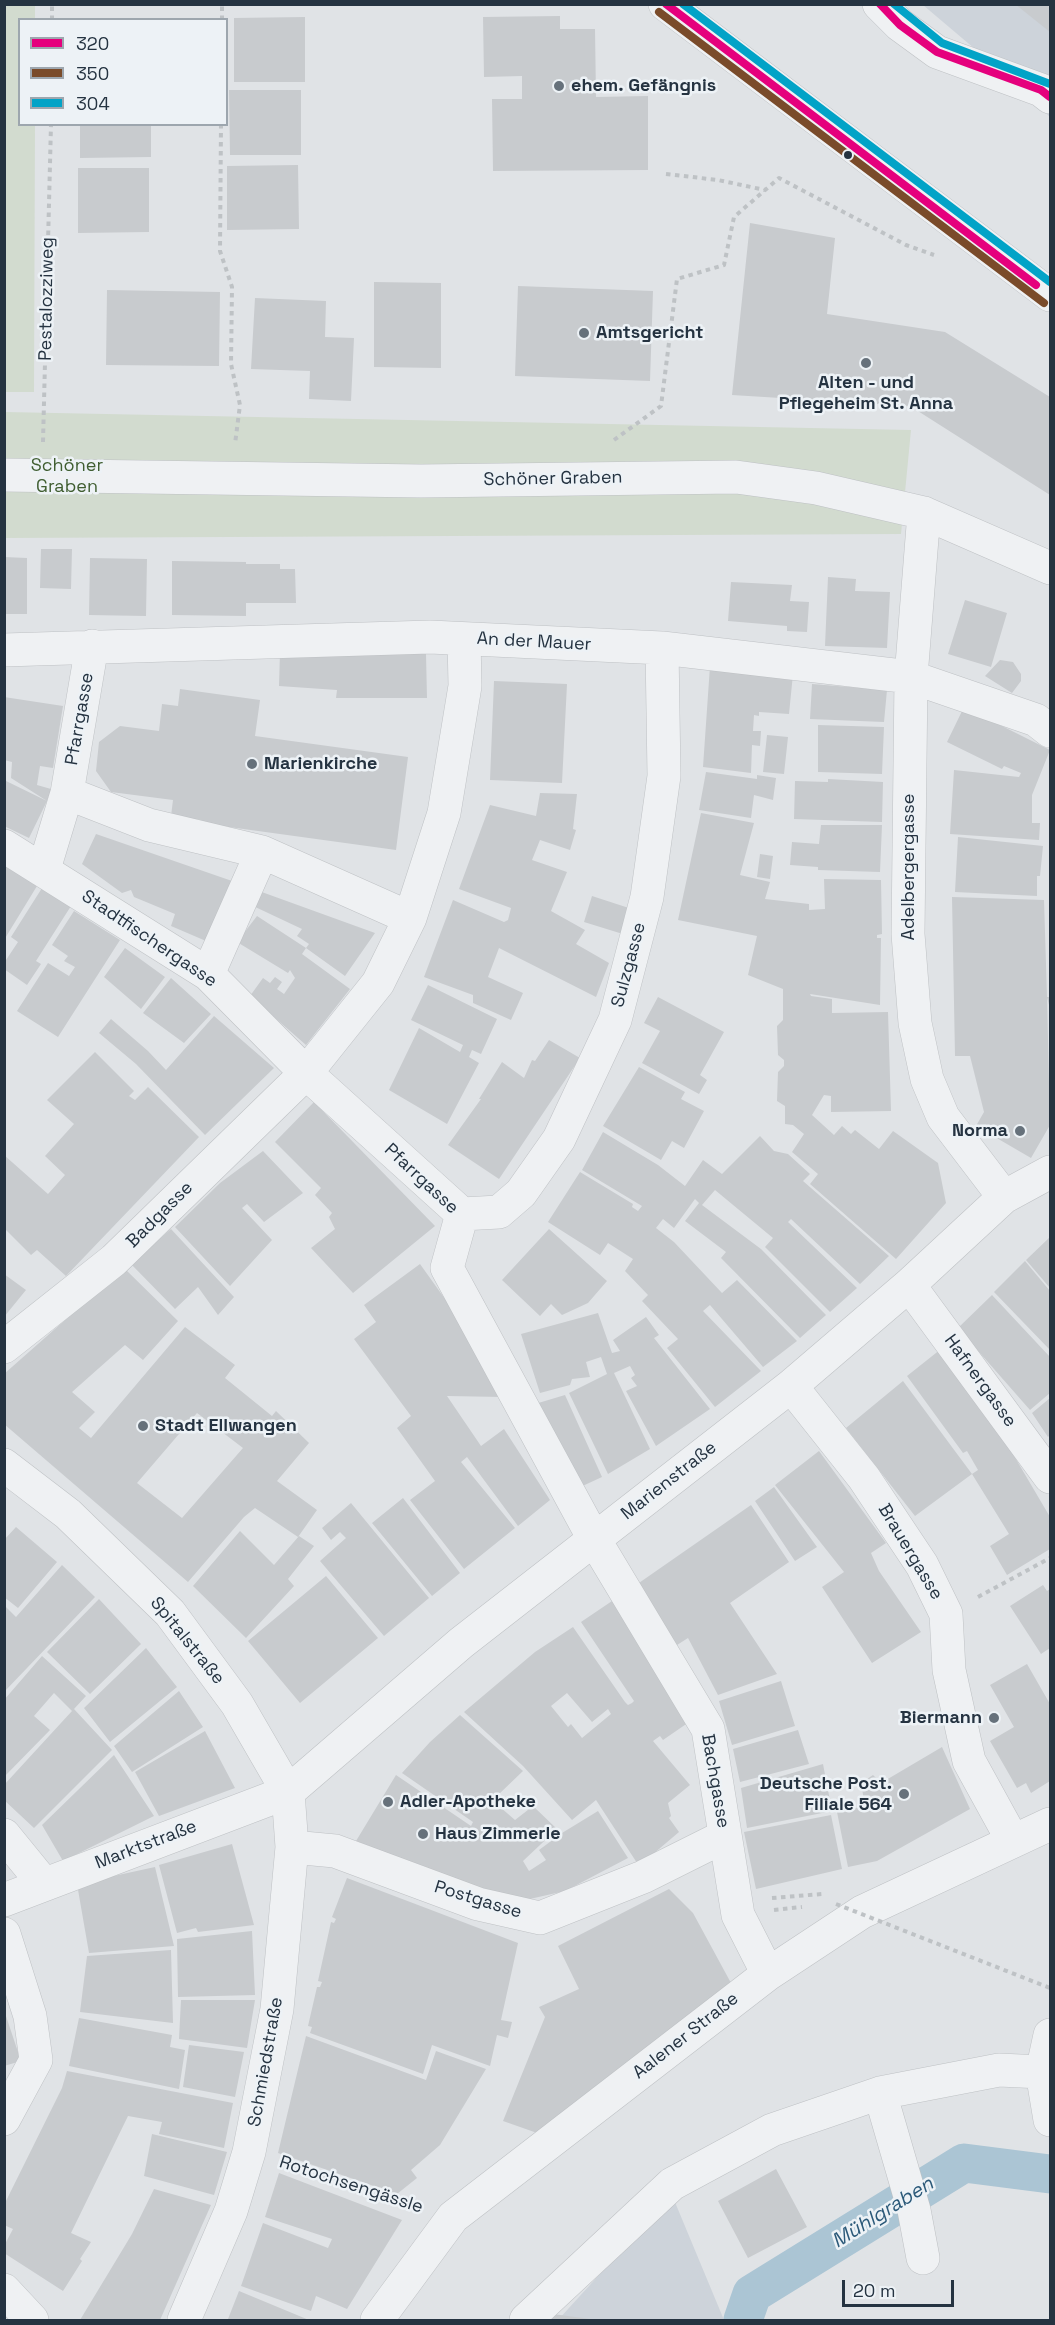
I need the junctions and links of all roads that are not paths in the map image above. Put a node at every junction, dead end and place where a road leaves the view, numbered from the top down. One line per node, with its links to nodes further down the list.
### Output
1 (665, 4): 4 (street)
2 (879, 4): 3 (street)
3 (1050, 97)
4 (1046, 282)
5 (4, 475): 6 (street, Schöner Graben)
6 (924, 513): 7 (street, Schöner Graben); 12 (street, Adelbergergasse)
7 (1050, 568)
8 (464, 639): 9 (street, An der Mauer); 10 (street, An der Mauer); 18 (street)
9 (92, 646): 11 (street, An der Mauer); 14 (street, Pfarrgasse)
10 (662, 648): 12 (street, An der Mauer); 23 (street, Sulzgasse)
11 (4, 650)
12 (911, 677): 13 (street, An der Mauer); 22 (street, Adelbergergasse)
13 (1050, 731)
14 (67, 793): 16 (street); 17 (street, Pfarrgasse)
15 (4, 846): 17 (street, Stadtfischergasse)
16 (262, 852): 18 (street); 19 (street)
17 (44, 869): 19 (street, Stadtfischergasse)
18 (410, 918): 20 (street)
19 (208, 974): 20 (street, Stadtfischergasse)
20 (306, 1072): 23 (street, Pfarrgasse); 25 (street, Badgasse)
21 (1050, 1172): 22 (street, Marienstraße)
22 (1004, 1197): 24 (street, Marienstraße)
23 (462, 1214): 29 (street, Pfarrgasse)
24 (909, 1285): 26 (street, Marienstraße); 28 (street, Hafnergasse)
25 (4, 1347)
26 (791, 1386): 29 (street, Marienstraße); 34 (street, Brauergasse)
27 (4, 1465): 30 (street, Spitalstraße)
28 (1050, 1478)
29 (594, 1539): 30 (street, Marienstraße); 33 (street, Bachgasse)
30 (288, 1792): 35 (street, Schmiedstraße); 36 (street, Marktstraße)
31 (1050, 1824): 34 (street, Aalener Straße)
32 (4, 1835): 36 (street)
33 (725, 1836): 35 (street, Postgasse); 39 (street, Bachgasse)
34 (1013, 1841): 39 (street, Aalener Straße)
35 (292, 1847): 48 (street, Schmiedstraße)
36 (44, 1884): 37 (street, Marktstraße)
37 (4, 1900)
38 (4, 1934): 43 (street)
39 (768, 1974): 49 (street, Aalener Straße)
40 (1050, 2035): 41 (street)
41 (1042, 2072): 42 (street); 44 (street)
42 (880, 2093): 45 (street); 50 (street)
43 (4, 2119)
44 (1050, 2120)
45 (923, 2258)
46 (4, 2290): 47 (street)
47 (32, 2320)
48 (184, 2320)
49 (377, 2320)
50 (526, 2320)

